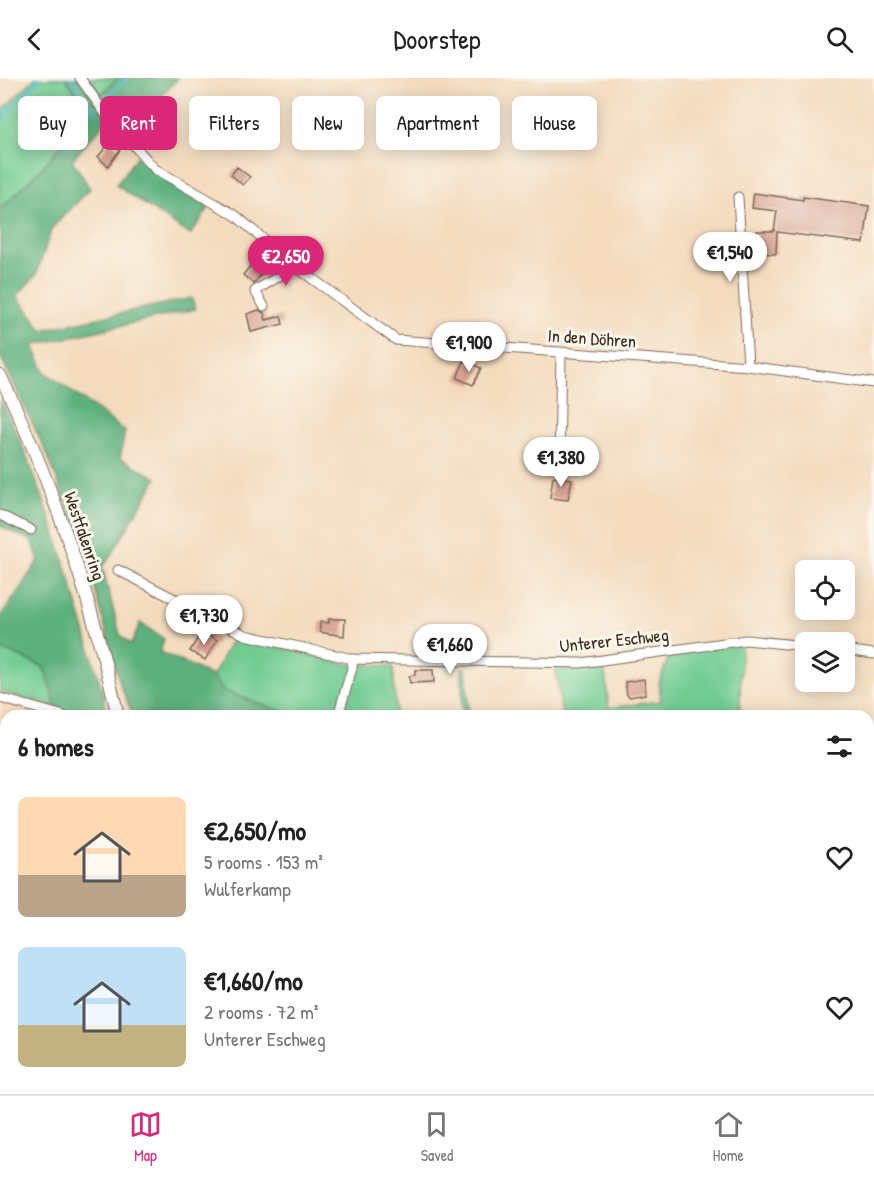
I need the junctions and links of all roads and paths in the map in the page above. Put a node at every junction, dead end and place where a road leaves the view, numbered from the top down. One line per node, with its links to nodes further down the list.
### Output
1 (80, 78): 3 (street, In den Döhren)
2 (738, 197): 6 (street)
3 (295, 266): 4 (street); 5 (street, In den Döhren)
4 (264, 306)
5 (561, 352): 6 (street, In den Döhren); 9 (street)
6 (748, 366): 8 (street, In den Döhren)
7 (0, 375): 19 (main road, Westfalenring)
8 (874, 383)
9 (559, 461)
10 (0, 515): 11 (street)
11 (31, 530)
12 (118, 570): 16 (street, Unterer Eschweg)
13 (795, 645): 16 (street, Unterer Eschweg)
14 (855, 651): 15 (street)
15 (874, 654)
16 (353, 658): 20 (street)
17 (0, 698): 18 (street)
18 (43, 710)
19 (116, 710)
20 (340, 710)

